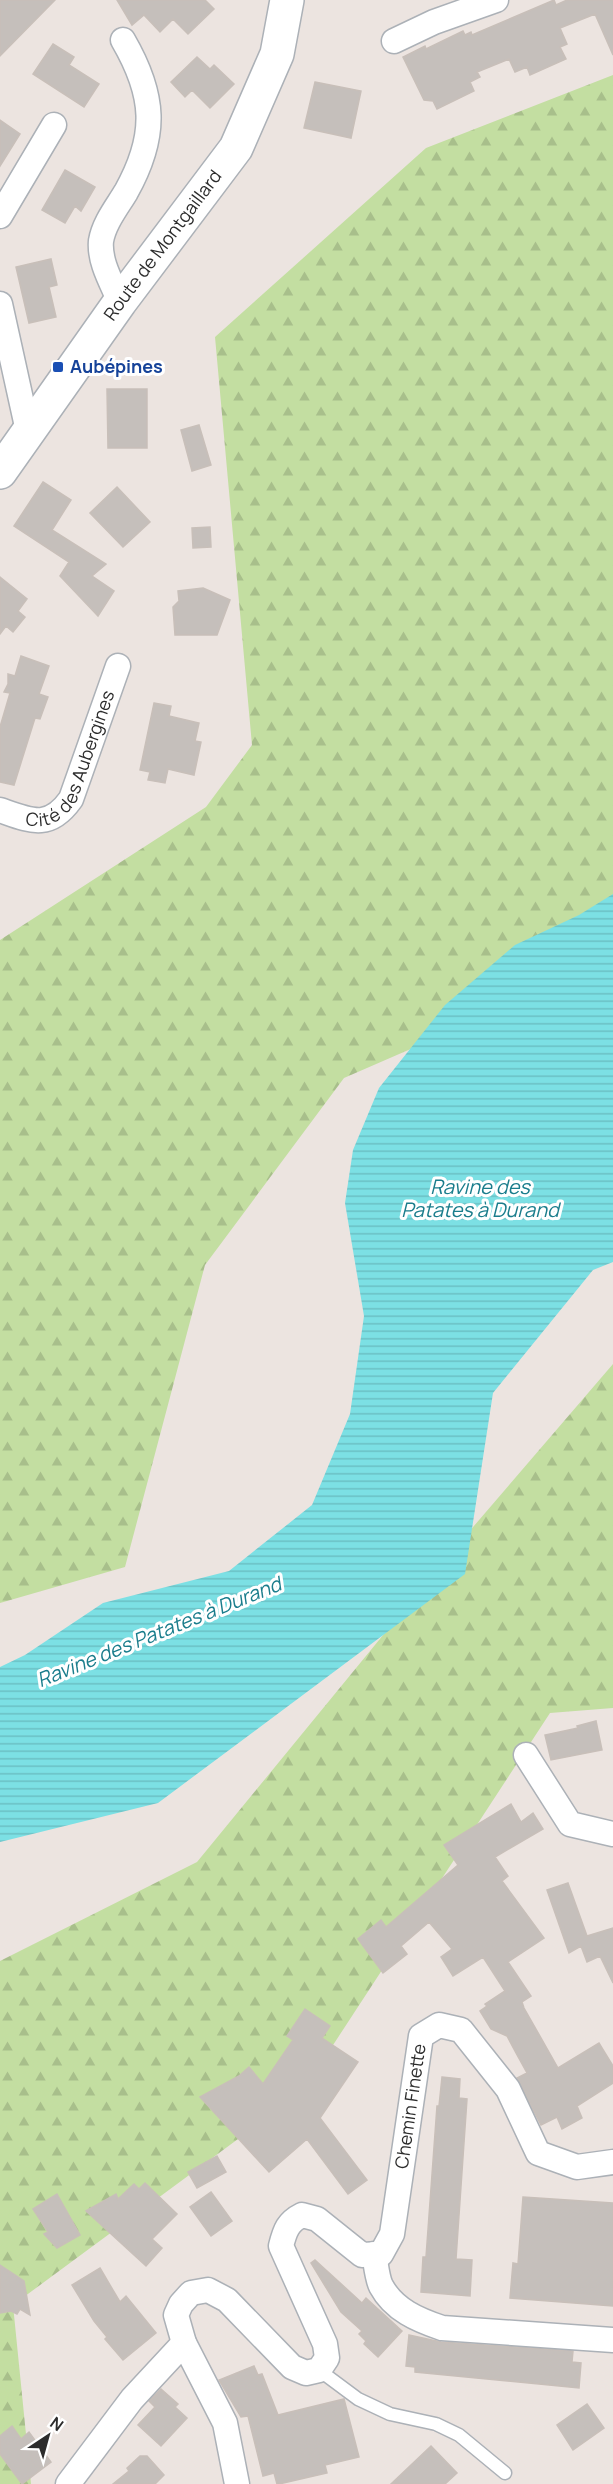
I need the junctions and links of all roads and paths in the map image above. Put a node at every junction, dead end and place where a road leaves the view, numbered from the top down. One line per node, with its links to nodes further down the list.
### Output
1 (287, 0): 7 (street, Route de Montgaillard)
2 (496, 0): 4 (street)
3 (123, 40): 7 (street)
4 (394, 41)
5 (54, 125): 6 (street)
6 (0, 216)
7 (120, 302): 9 (street, Route de Montgaillard)
8 (0, 304): 9 (street)
9 (28, 431): 10 (street, Route de Montgaillard)
10 (0, 472)
11 (118, 666): 12 (street, Cité des Aubergines)
12 (0, 810)
13 (526, 1755): 14 (street)
14 (613, 1834)
15 (613, 2162): 16 (street, Chemin Finette)
16 (374, 2254): 17 (street); 19 (street)
17 (613, 2340)
18 (183, 2343): 19 (street); 21 (street); 22 (street)
19 (320, 2370): 20 (lane)
20 (505, 2473)
21 (68, 2484)
22 (237, 2484)

